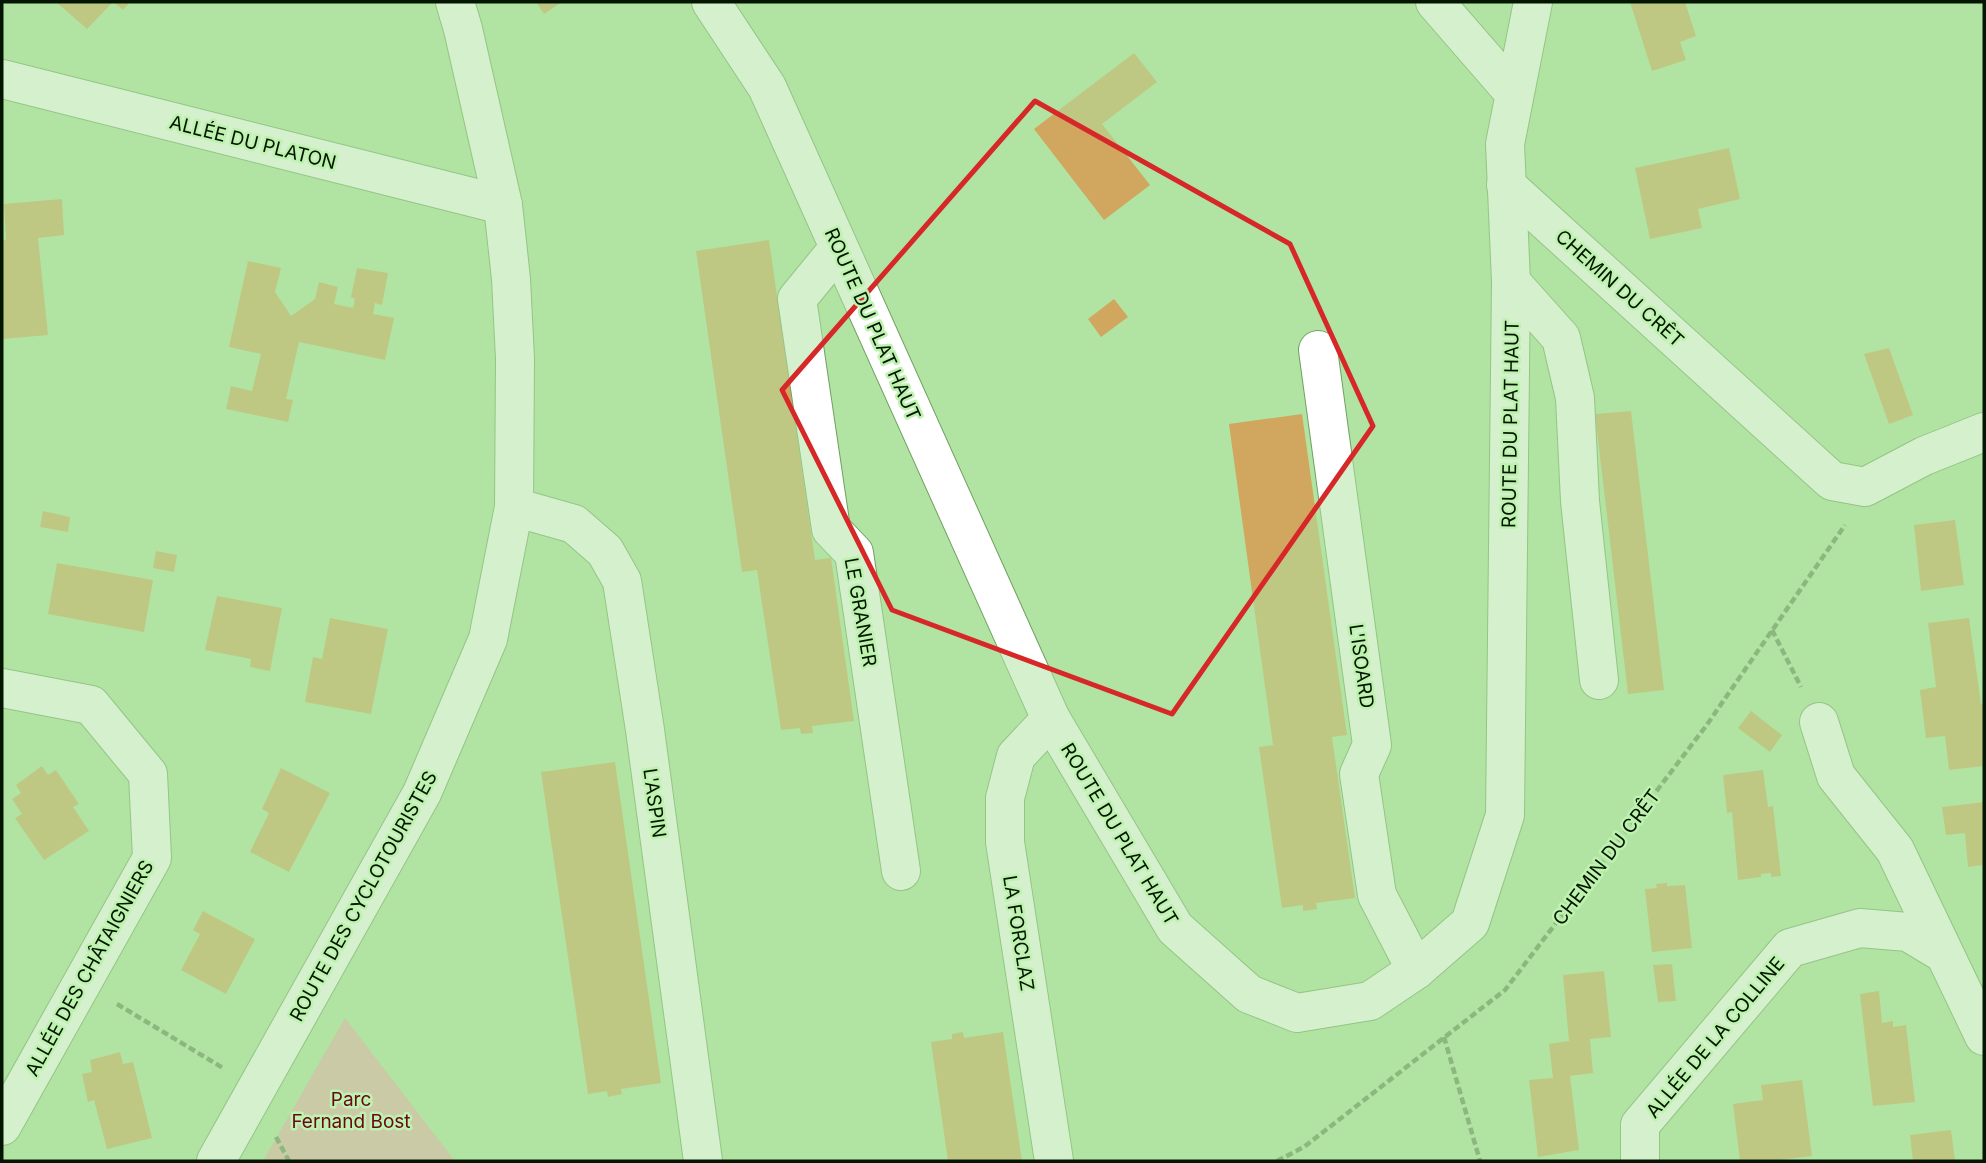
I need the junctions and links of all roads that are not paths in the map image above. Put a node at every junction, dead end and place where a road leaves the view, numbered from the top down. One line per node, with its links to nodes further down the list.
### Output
1 (454, 2): 8 (street, ROUTE DES CYCLOTOURISTES)
2 (711, 2): 9 (street, ROUTE DU PLAT HAUT)
3 (1435, 2): 6 (street)
4 (1533, 2): 6 (street, ROUTE DU PLAT HAUT)
5 (2, 79): 8 (street, ALLÉE DU PLATON)
6 (1514, 93): 7 (street, ROUTE DU PLAT HAUT)
7 (1506, 185): 10 (street, ROUTE DU PLAT HAUT); 12 (street, CHEMIN DU CRÊT)
8 (503, 205): 13 (street, ROUTE DES CYCLOTOURISTES)
9 (838, 249): 16 (street, ROUTE DU PLAT HAUT); 18 (street, LE GRANIER)
10 (1511, 282): 14 (street); 20 (street, ROUTE DU PLAT HAUT)
11 (1318, 349): 20 (street, L'ISOARD)
12 (1984, 432)
13 (514, 507): 23 (street, ROUTE DES CYCLOTOURISTES); 24 (street, L'ASPIN)
14 (1599, 680)
15 (2, 688): 22 (street, ALLÉE DES CHÂTAIGNIERS)
16 (1051, 719): 20 (street, ROUTE DU PLAT HAUT); 25 (street, LA FORCLAZ)
17 (1819, 722): 19 (street)
18 (901, 871)
19 (1943, 953): 21 (street); 26 (street, ALLÉE DE LA COLLINE)
20 (1416, 970)
21 (1984, 1036)
22 (2, 1126)
23 (216, 1161)
24 (703, 1161)
25 (1054, 1161)
26 (1640, 1161)

